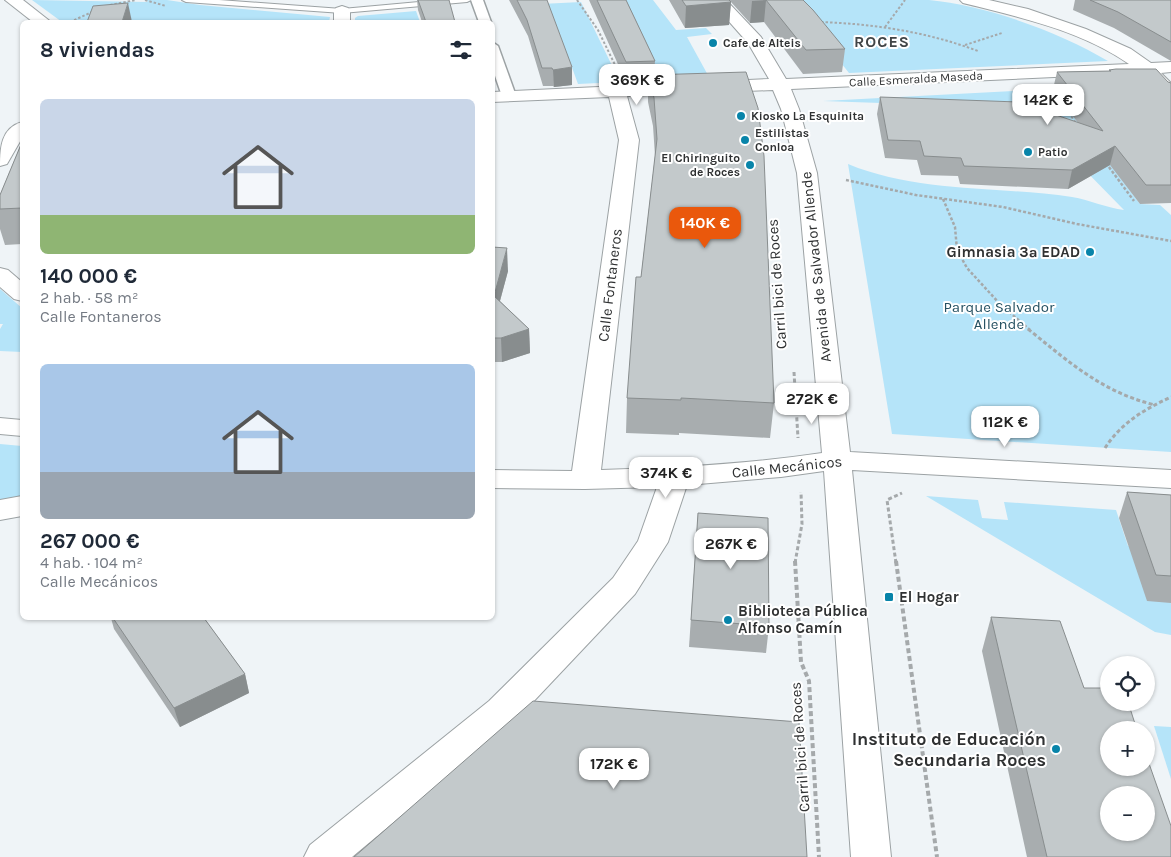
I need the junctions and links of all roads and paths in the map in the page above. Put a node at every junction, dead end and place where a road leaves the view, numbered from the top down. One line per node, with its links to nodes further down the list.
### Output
1 (13, 0): 13 (street)
2 (136, 0): 10 (path)
3 (186, 0): 12 (lane)
4 (467, 0): 12 (lane)
5 (477, 0): 15 (street)
6 (577, 0): 25 (path)
7 (718, 0): 24 (street, Avenida de Salvador Allende)
8 (906, 0): 17 (path)
9 (968, 0): 23 (street)
10 (107, 6)
11 (96, 10): 14 (path)
12 (342, 17)
13 (40, 20)
14 (74, 20)
15 (484, 20)
16 (819, 22): 17 (path)
17 (885, 27): 19 (path)
18 (1001, 33): 19 (path)
19 (964, 45): 20 (path)
20 (981, 52)
21 (495, 63): 28 (street)
22 (1171, 67): 23 (street, Calle Esmeralda Maseda)
23 (1147, 68): 24 (street, Calle Esmeralda Maseda); 27 (street)
24 (780, 84): 25 (street, Calle Esmeralda Maseda); 45 (street, Avenida de Salvador Allende)
25 (622, 91): 28 (street, Calle Esmeralda Maseda); 50 (street, Calle Fontaneros)
26 (1053, 92): 30 (path)
27 (1171, 94)
28 (501, 97)
29 (20, 130): 31 (street)
30 (1082, 131)
31 (0, 160)
32 (1105, 162): 35 (path)
33 (846, 180): 34 (path)
34 (943, 199): 36 (path); 41 (path)
35 (1134, 201)
36 (1171, 241)
37 (0, 275): 38 (street)
38 (20, 292)
39 (794, 363): 46 (path, Carril bici de Roces)
40 (1171, 397): 41 (path)
41 (1154, 405): 44 (path)
42 (0, 426): 43 (street)
43 (20, 428)
44 (1102, 453)
45 (837, 460): 46 (street, Calle Mecánicos); 49 (street, Calle Mecánicos); 56 (street, Avenida de Salvador Allende)
46 (799, 465): 47 (street, Calle Mecánicos); 55 (path, Carril bici de Roces)
47 (675, 477): 50 (street, Calle Mecánicos); 54 (street)
48 (495, 479): 50 (street, Calle Mecánicos)
49 (1171, 479)
50 (585, 480)
51 (902, 492): 57 (path)
52 (20, 506): 53 (street)
53 (0, 510)
54 (324, 857)
55 (819, 857)
56 (871, 857)
57 (937, 857)

